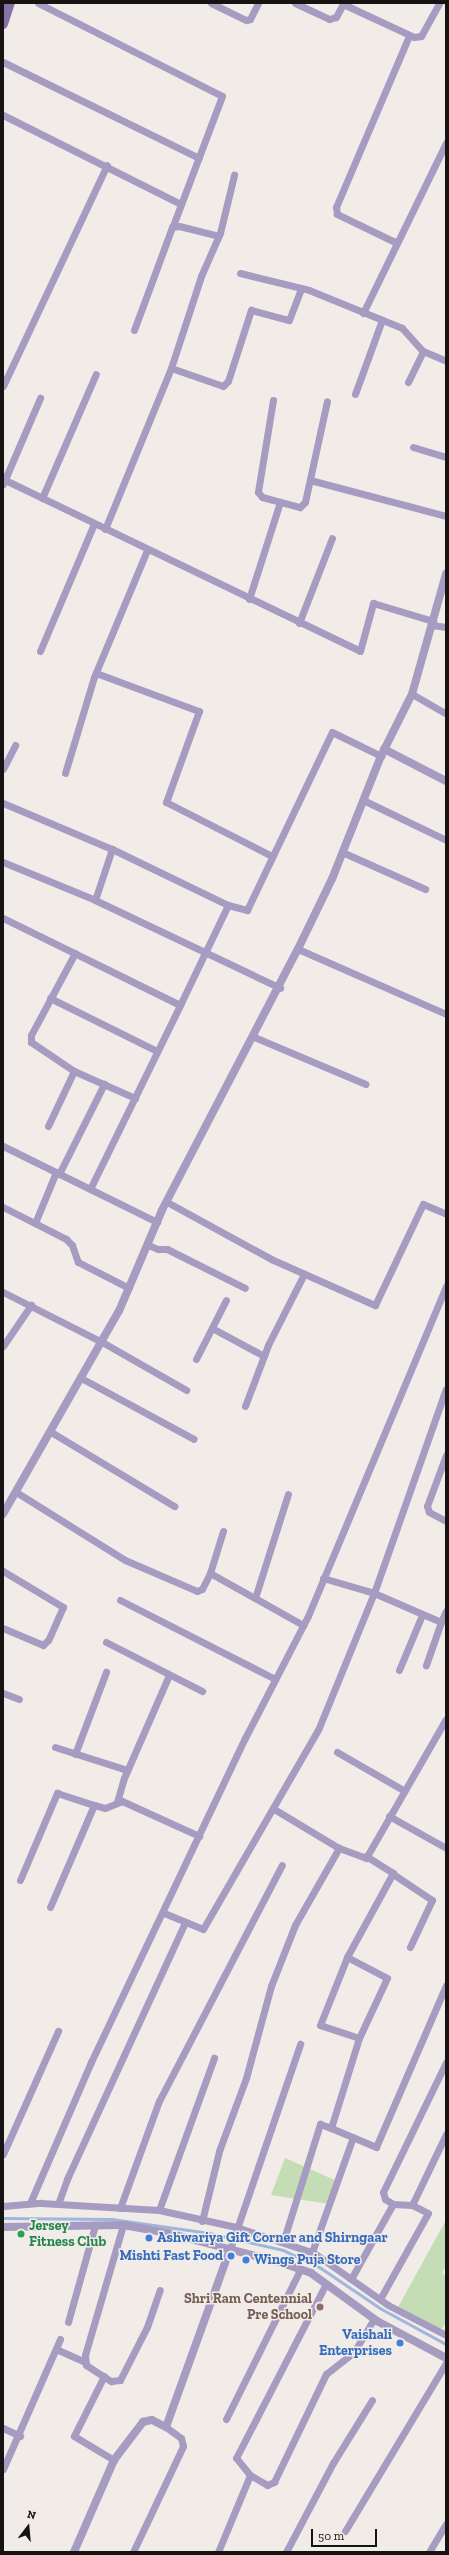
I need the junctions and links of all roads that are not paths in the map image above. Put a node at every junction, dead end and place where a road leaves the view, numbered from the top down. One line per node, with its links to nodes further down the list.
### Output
1 (10, 3): 8 (main road)
2 (38, 3): 13 (street)
3 (211, 3): 4 (street)
4 (258, 3)
5 (295, 3): 7 (street)
6 (438, 3): 9 (street)
7 (344, 4): 9 (street)
8 (3, 24)
9 (409, 36): 19 (street)
10 (3, 62): 13 (street)
11 (3, 115): 14 (street)
12 (446, 143): 19 (street)
13 (199, 158): 16 (street)
14 (107, 165): 16 (street); 30 (street)
15 (234, 175): 18 (street)
16 (181, 204): 17 (street)
17 (173, 226): 18 (street); 24 (street)
18 (219, 236): 27 (street)
19 (397, 243): 22 (street)
20 (240, 273): 21 (street)
21 (300, 288): 22 (street); 27 (street)
22 (363, 313): 23 (street)
23 (382, 320): 25 (street); 31 (street)
24 (134, 330)
25 (423, 351): 26 (street); 29 (street)
26 (446, 361)
27 (171, 368): 43 (street)
28 (96, 374): 39 (street)
29 (408, 382)
30 (3, 386)
31 (355, 394)
32 (40, 398): 38 (street)
33 (273, 400): 40 (street)
34 (327, 401): 37 (street)
35 (413, 447): 36 (street)
36 (446, 457)
37 (310, 480): 40 (street); 41 (street)
38 (4, 481): 39 (street)
39 (42, 498): 42 (street)
40 (280, 502): 47 (street)
41 (446, 516)
42 (94, 524): 43 (street); 51 (street)
43 (105, 529): 45 (street)
44 (332, 538): 48 (street)
45 (147, 550): 47 (street); 52 (street)
46 (446, 574): 49 (street)
47 (249, 599): 48 (street)
48 (298, 624): 49 (street)
49 (432, 624): 50 (street); 53 (street)
50 (446, 627)
51 (40, 652)
52 (96, 672): 58 (street); 65 (street)
53 (412, 694): 54 (street); 56 (street)
54 (446, 714)
55 (15, 745): 57 (street)
56 (382, 752): 59 (street); 60 (street); 65 (street)
57 (3, 769)
58 (65, 773)
59 (446, 781)
60 (363, 800): 62 (street); 64 (street)
61 (3, 803): 63 (street)
62 (446, 840)
63 (112, 848): 68 (street); 69 (street)
64 (342, 852): 67 (street); 71 (street)
65 (272, 856): 69 (street)
66 (3, 862): 68 (street)
67 (425, 889)
68 (95, 900): 73 (street)
69 (228, 905): 73 (street)
70 (3, 918): 72 (street)
71 (298, 949): 74 (street); 77 (street)
72 (75, 953): 75 (street); 76 (street)
73 (206, 953): 74 (street); 76 (street)
74 (280, 988): 78 (street)
75 (50, 998): 79 (street); 80 (street)
76 (180, 1005): 79 (street)
77 (446, 1014)
78 (254, 1037): 82 (street); 88 (street)
79 (158, 1052): 83 (street)
80 (74, 1071): 81 (street); 84 (street)
81 (104, 1084): 83 (street); 86 (street)
82 (365, 1084)
83 (135, 1098): 87 (street)
84 (48, 1126)
85 (3, 1146): 86 (street)
86 (57, 1173): 87 (street); 92 (street)
87 (90, 1189): 91 (street)
88 (167, 1202): 91 (street); 94 (street)
89 (3, 1207): 92 (street)
90 (446, 1214): 94 (street)
91 (157, 1222): 93 (street)
92 (35, 1223): 96 (street)
93 (148, 1245): 96 (street); 97 (street)
94 (304, 1274): 104 (street)
95 (446, 1286): 121 (street)
96 (129, 1288): 102 (street)
97 (245, 1288)
98 (3, 1292): 100 (street)
99 (226, 1300): 101 (street)
100 (31, 1305): 102 (street); 103 (street)
101 (212, 1328): 104 (street); 105 (street)
102 (102, 1342): 106 (street); 108 (street)
103 (3, 1346)
104 (264, 1356): 109 (street)
105 (196, 1359)
106 (81, 1378): 110 (street); 111 (street)
107 (446, 1389): 122 (street)
108 (186, 1390)
109 (245, 1406)
110 (51, 1432): 113 (street); 115 (street)
111 (194, 1440)
112 (446, 1455): 117 (street)
113 (16, 1492): 116 (street); 120 (street)
114 (288, 1494): 123 (street)
115 (174, 1506)
116 (3, 1514)
117 (446, 1521)
118 (223, 1531): 120 (street)
119 (3, 1570): 129 (street)
120 (210, 1573): 123 (street)
121 (323, 1578): 122 (street); 128 (street)
122 (374, 1593): 126 (street); 147 (street)
123 (255, 1598): 128 (street)
124 (120, 1600): 135 (street)
125 (446, 1611): 127 (street)
126 (422, 1615): 127 (street); 132 (street)
127 (441, 1622): 131 (street)
128 (303, 1625): 135 (street)
129 (3, 1628)
130 (106, 1642): 134 (street)
131 (426, 1665)
132 (399, 1670)
133 (106, 1672): 142 (street)
134 (169, 1675): 136 (street); 143 (street)
135 (275, 1679): 149 (street)
136 (202, 1691)
137 (3, 1693): 138 (street)
138 (19, 1699)
139 (446, 1719): 144 (street)
140 (55, 1747): 142 (street)
141 (337, 1752): 144 (street)
142 (75, 1754): 143 (street)
143 (127, 1770): 145 (street)
144 (403, 1790): 148 (street)
145 (117, 1802): 146 (street); 149 (street)
146 (94, 1805): 155 (street); 156 (street)
147 (274, 1809): 150 (street); 158 (street)
148 (389, 1816): 151 (street); 152 (street)
149 (199, 1836): 157 (street)
150 (339, 1848): 152 (street); 178 (street)
151 (446, 1848)
152 (366, 1856): 154 (street)
153 (282, 1865): 176 (street)
154 (393, 1874): 159 (street); 160 (street)
155 (20, 1880)
156 (50, 1907)
157 (164, 1913): 158 (street); 171 (street)
158 (185, 1922): 172 (street)
159 (410, 1947)
160 (347, 1957): 163 (street); 163 (street)
161 (446, 1985): 169 (street)
162 (58, 2031): 170 (street)
163 (359, 2038): 167 (street)
164 (300, 2044): 182 (street)
165 (214, 2058): 177 (street)
166 (446, 2062): 173 (street)
167 (331, 2128): 169 (street); 183 (street)
168 (446, 2134): 174 (street)
169 (354, 2137): 185 (street)
170 (3, 2154)
171 (30, 2203): 172 (street); 175 (street)
172 (58, 2204): 176 (street)
173 (393, 2204): 174 (street); 187 (street)
174 (412, 2205): 190 (street)
175 (3, 2206)
176 (120, 2208): 177 (street)
177 (159, 2210): 178 (street)
178 (202, 2221): 182 (street)
179 (95, 2225): 180 (street); 181 (street); 192 (street)
180 (123, 2225): 184 (street); 197 (street)
181 (3, 2227)
182 (235, 2229): 183 (street); 184 (street)
183 (283, 2242): 185 (street)
184 (230, 2246): 186 (street); 202 (street)
185 (312, 2252): 187 (street)
186 (300, 2270): 188 (street); 201 (street)
187 (351, 2279): 190 (street)
188 (326, 2284): 191 (street); 207 (street)
189 (160, 2290): 199 (street)
190 (380, 2299): 193 (street)
191 (374, 2319): 196 (street); 207 (street)
192 (68, 2322)
193 (445, 2332)
194 (60, 2339): 195 (street)
195 (56, 2349): 197 (street); 204 (street)
196 (446, 2358)
197 (85, 2362): 199 (street)
198 (446, 2364): 209 (street)
199 (104, 2376): 205 (street)
200 (372, 2400): 213 (street)
201 (226, 2419)
202 (166, 2427): 205 (street); 211 (street)
203 (3, 2428): 204 (street)
204 (20, 2436): 206 (street)
205 (114, 2460): 210 (street)
206 (3, 2469)
207 (250, 2475): 212 (street)
208 (446, 2524): 214 (street)
209 (345, 2531)
210 (74, 2552)
211 (133, 2552)
212 (218, 2552)
213 (286, 2552)
214 (429, 2552)

